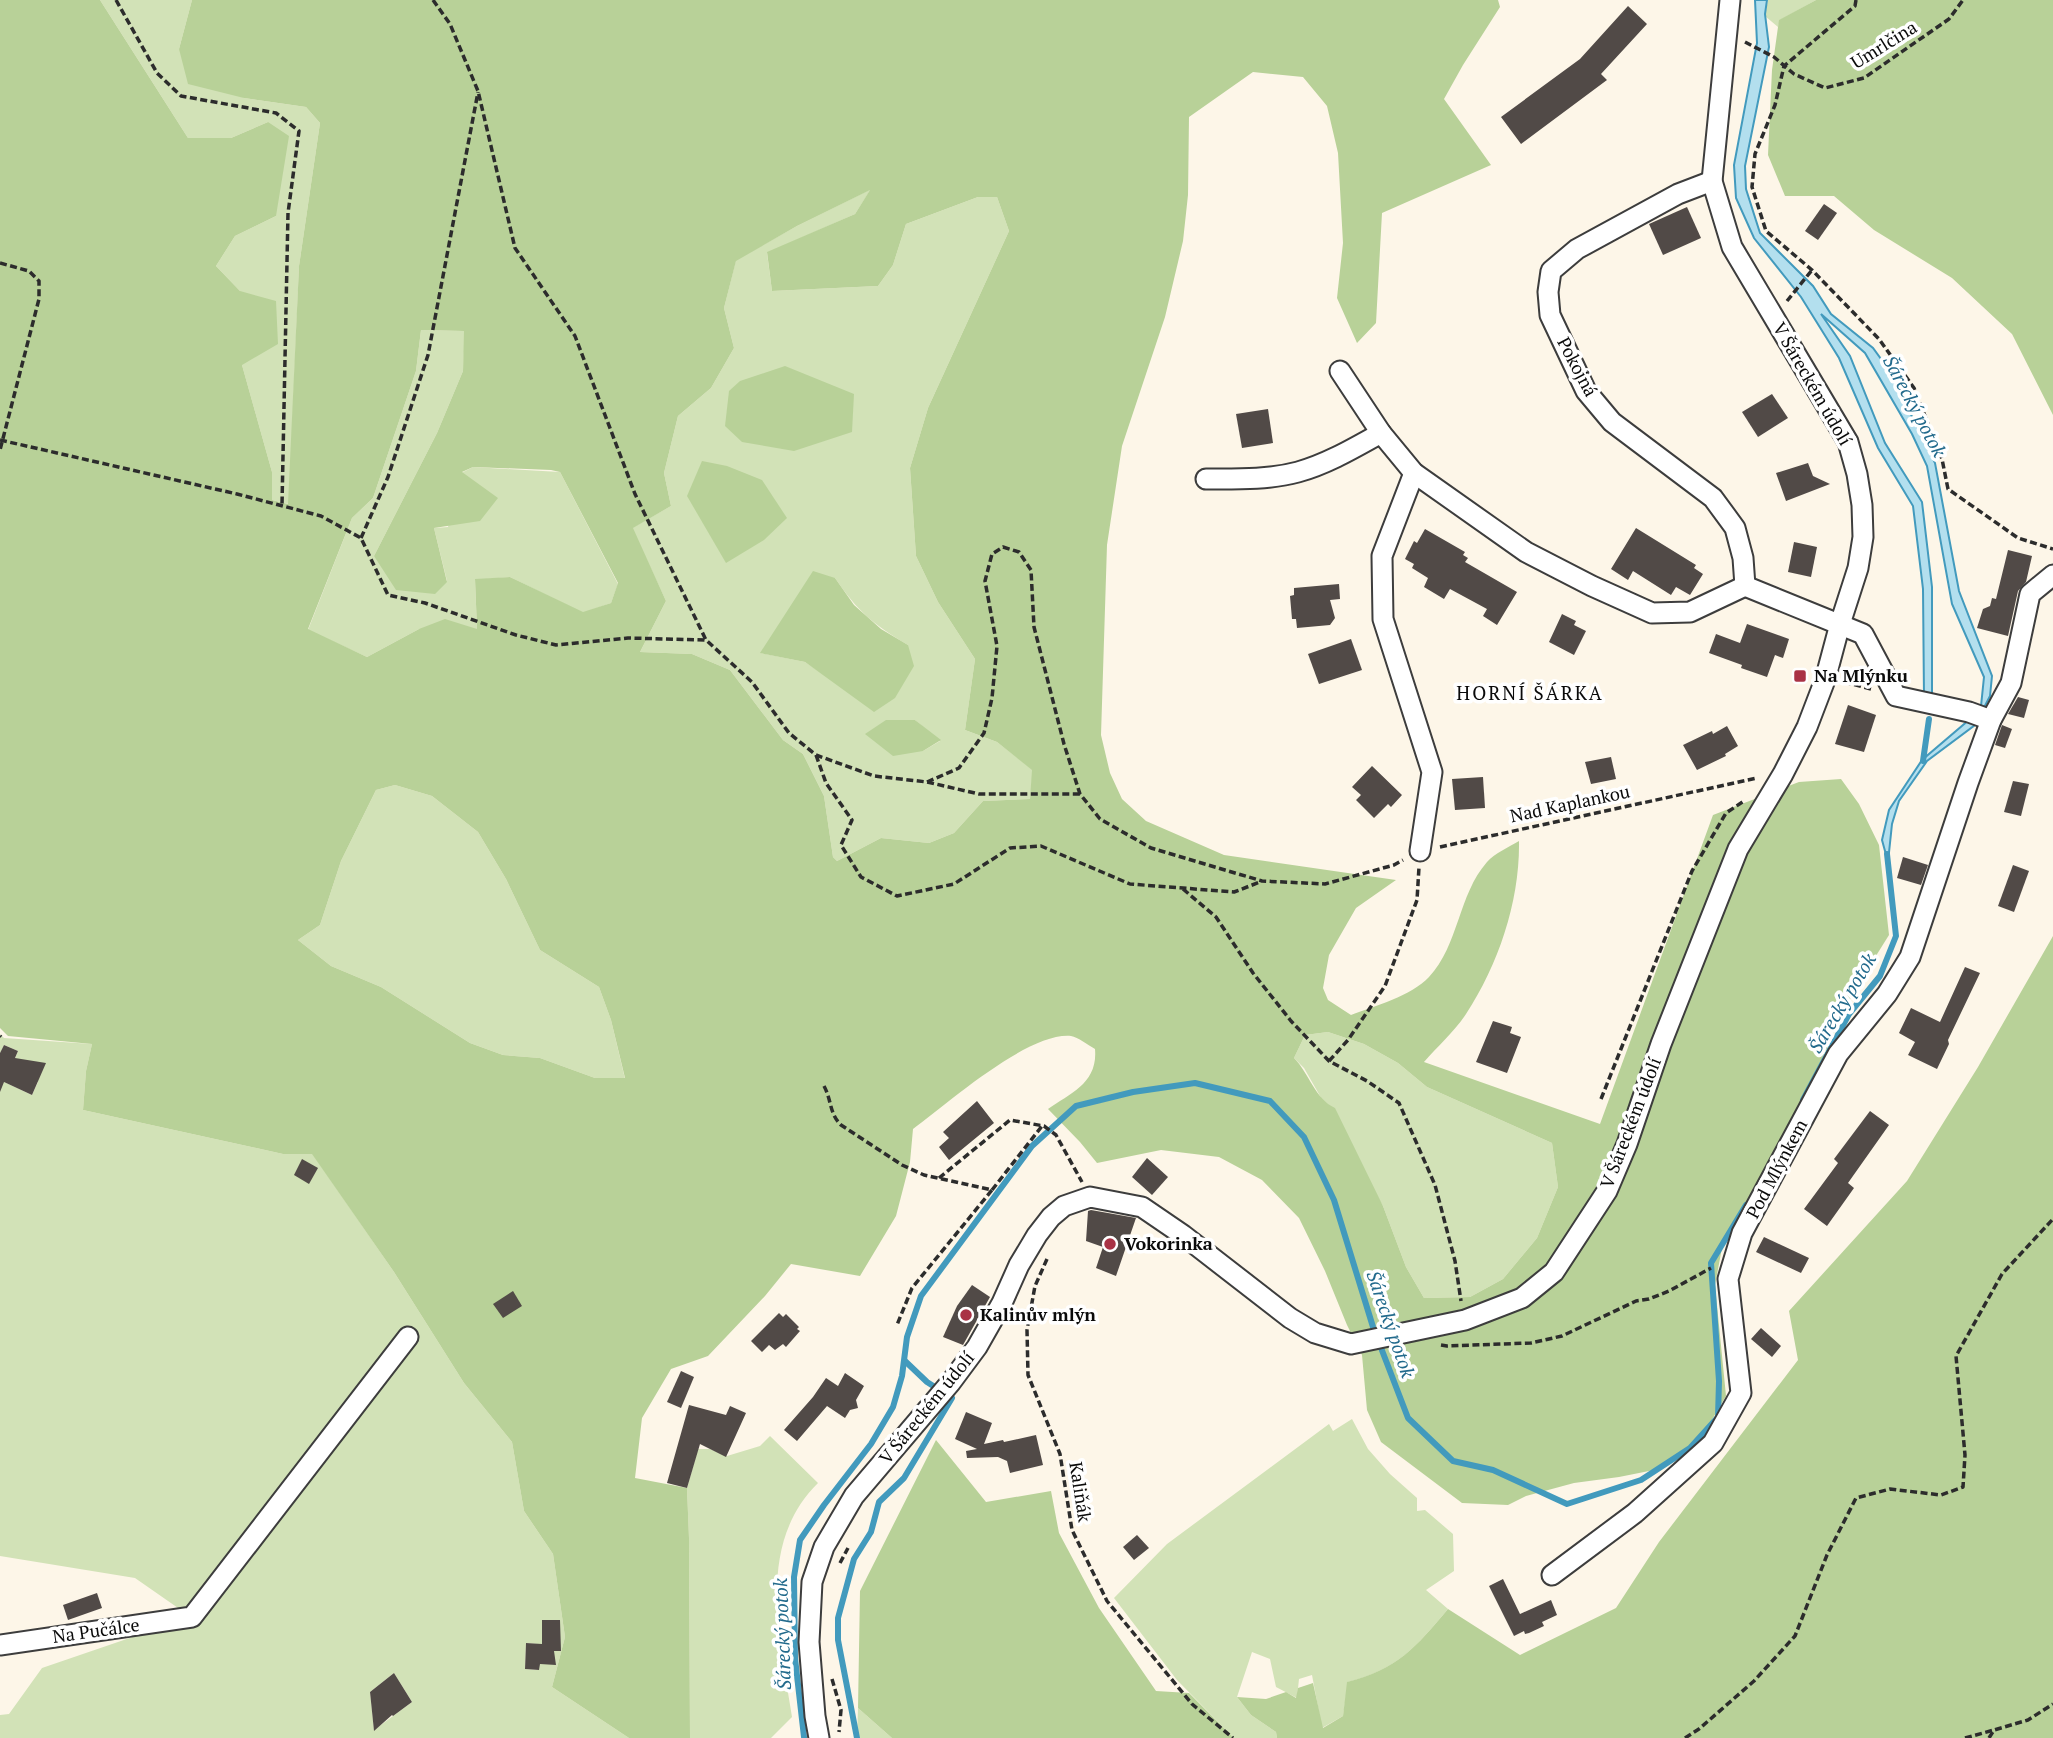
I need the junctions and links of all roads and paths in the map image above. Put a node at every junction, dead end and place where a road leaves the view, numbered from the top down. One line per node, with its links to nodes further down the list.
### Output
1 (116, 0): 19 (path)
2 (433, 0): 8 (path)
3 (1730, 0): 9 (street, V Šáreckém údolí)
4 (1856, 0): 7 (path)
5 (1963, 0): 7 (path, Umrlčina)
6 (1745, 42): 7 (path, Umrlčina)
7 (1784, 66): 11 (path)
8 (478, 90): 20 (path); 25 (path)
9 (1712, 181): 23 (street, Pokojná); 24 (street, V Šáreckém údolí)
10 (0, 263): 15 (path)
11 (1812, 270): 12 (path); 21 (path)
12 (1786, 303)
13 (1340, 371): 14 (street)
14 (1381, 433): 17 (street); 18 (street)
15 (1, 441): 16 (path); 19 (path)
16 (0, 450)
17 (1414, 473): 23 (street); 34 (street)
18 (1206, 479)
19 (282, 506): 20 (path)
20 (361, 538): 25 (path)
21 (2053, 549)
22 (2053, 575): 28 (street, Pod Mlýnkem)
23 (1745, 586): 24 (street)
24 (1840, 624): 26 (street, V Šáreckém údolí); 27 (street)
25 (706, 640): 29 (path)
26 (1825, 680): 27 (path); 30 (street, V Šáreckém údolí)
27 (1896, 696): 28 (street)
28 (1981, 716): 46 (street, Pod Mlýnkem)
29 (816, 755): 31 (path); 36 (path)
30 (1783, 774): 34 (path, Nad Kaplankou); 47 (street, V Šáreckém údolí)
31 (927, 782): 32 (path); 32 (path)
32 (1080, 794): 35 (path)
33 (1749, 797): 39 (path)
34 (1419, 851): 35 (path, Nad Kaplankou); 37 (path)
35 (1262, 881): 36 (path)
36 (1181, 888): 37 (path)
37 (1329, 1061): 47 (path)
38 (824, 1086): 41 (path)
39 (1601, 1099)
40 (1043, 1126): 41 (path); 42 (path); 43 (path)
41 (939, 1179): 42 (path)
42 (992, 1189): 48 (path)
43 (1090, 1196): 47 (street, V Šáreckém údolí); 58 (street, V Šáreckém údolí)
44 (2053, 1219): 61 (path)
45 (1051, 1248): 60 (path, Kaliňák)
46 (1722, 1272): 50 (path); 53 (street, Pod Mlýnkem)
47 (1465, 1320)
48 (897, 1325)
49 (408, 1336): 54 (street, Na Pučálce)
50 (1436, 1343)
51 (853, 1537): 52 (path)
52 (837, 1570)
53 (1552, 1575)
54 (0, 1645)
55 (832, 1677): 59 (path)
56 (2053, 1704): 57 (path)
57 (1994, 1730): 62 (path); 63 (path)
58 (819, 1738)
59 (838, 1738)
60 (1233, 1738)
61 (1685, 1738)
62 (1965, 1738)
63 (1989, 1738)

